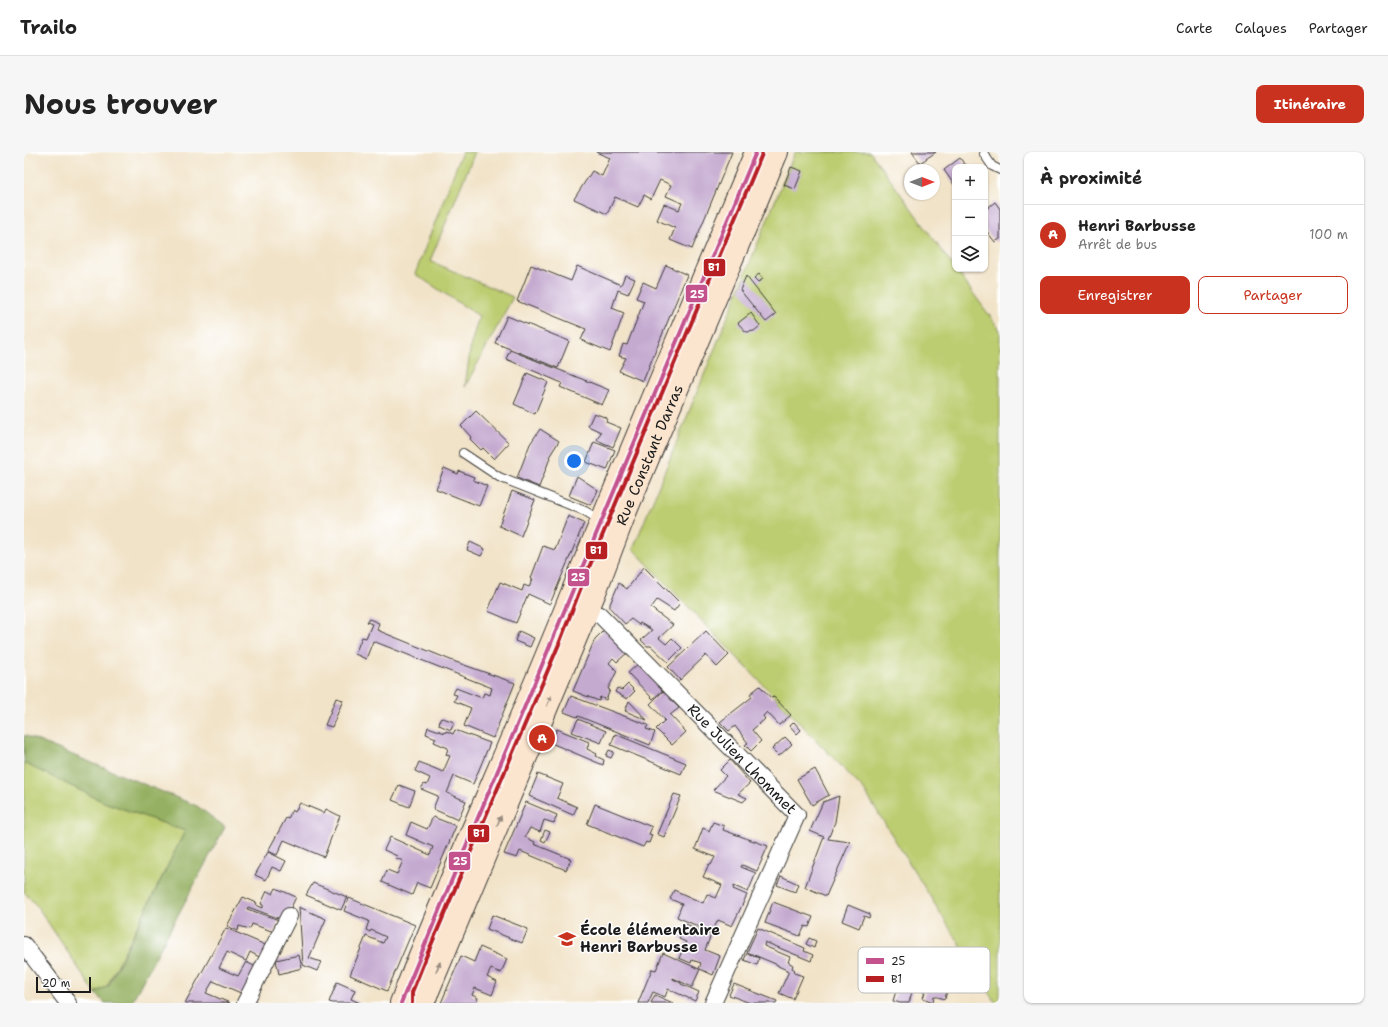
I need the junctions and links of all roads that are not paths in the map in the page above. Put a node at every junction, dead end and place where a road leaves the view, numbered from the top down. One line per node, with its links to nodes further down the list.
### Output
1 (756, 152): 7 (main road, Rue Constant Darras)
2 (767, 152): 8 (lane)
3 (777, 152): 8 (main road, Rue Constant Darras)
4 (984, 154): 5 (lane)
5 (1000, 170)
6 (464, 453): 7 (lane)
7 (602, 521): 9 (main road, Rue Constant Darras)
8 (602, 573): 9 (main road, Rue Constant Darras)
9 (578, 606): 12 (main road, Rue Constant Darras); 15 (street, Rue Julien Lhommet)
10 (289, 916): 14 (street)
11 (24, 945): 13 (street)
12 (409, 1000)
13 (68, 1003)
14 (245, 1003)
15 (713, 1003)

